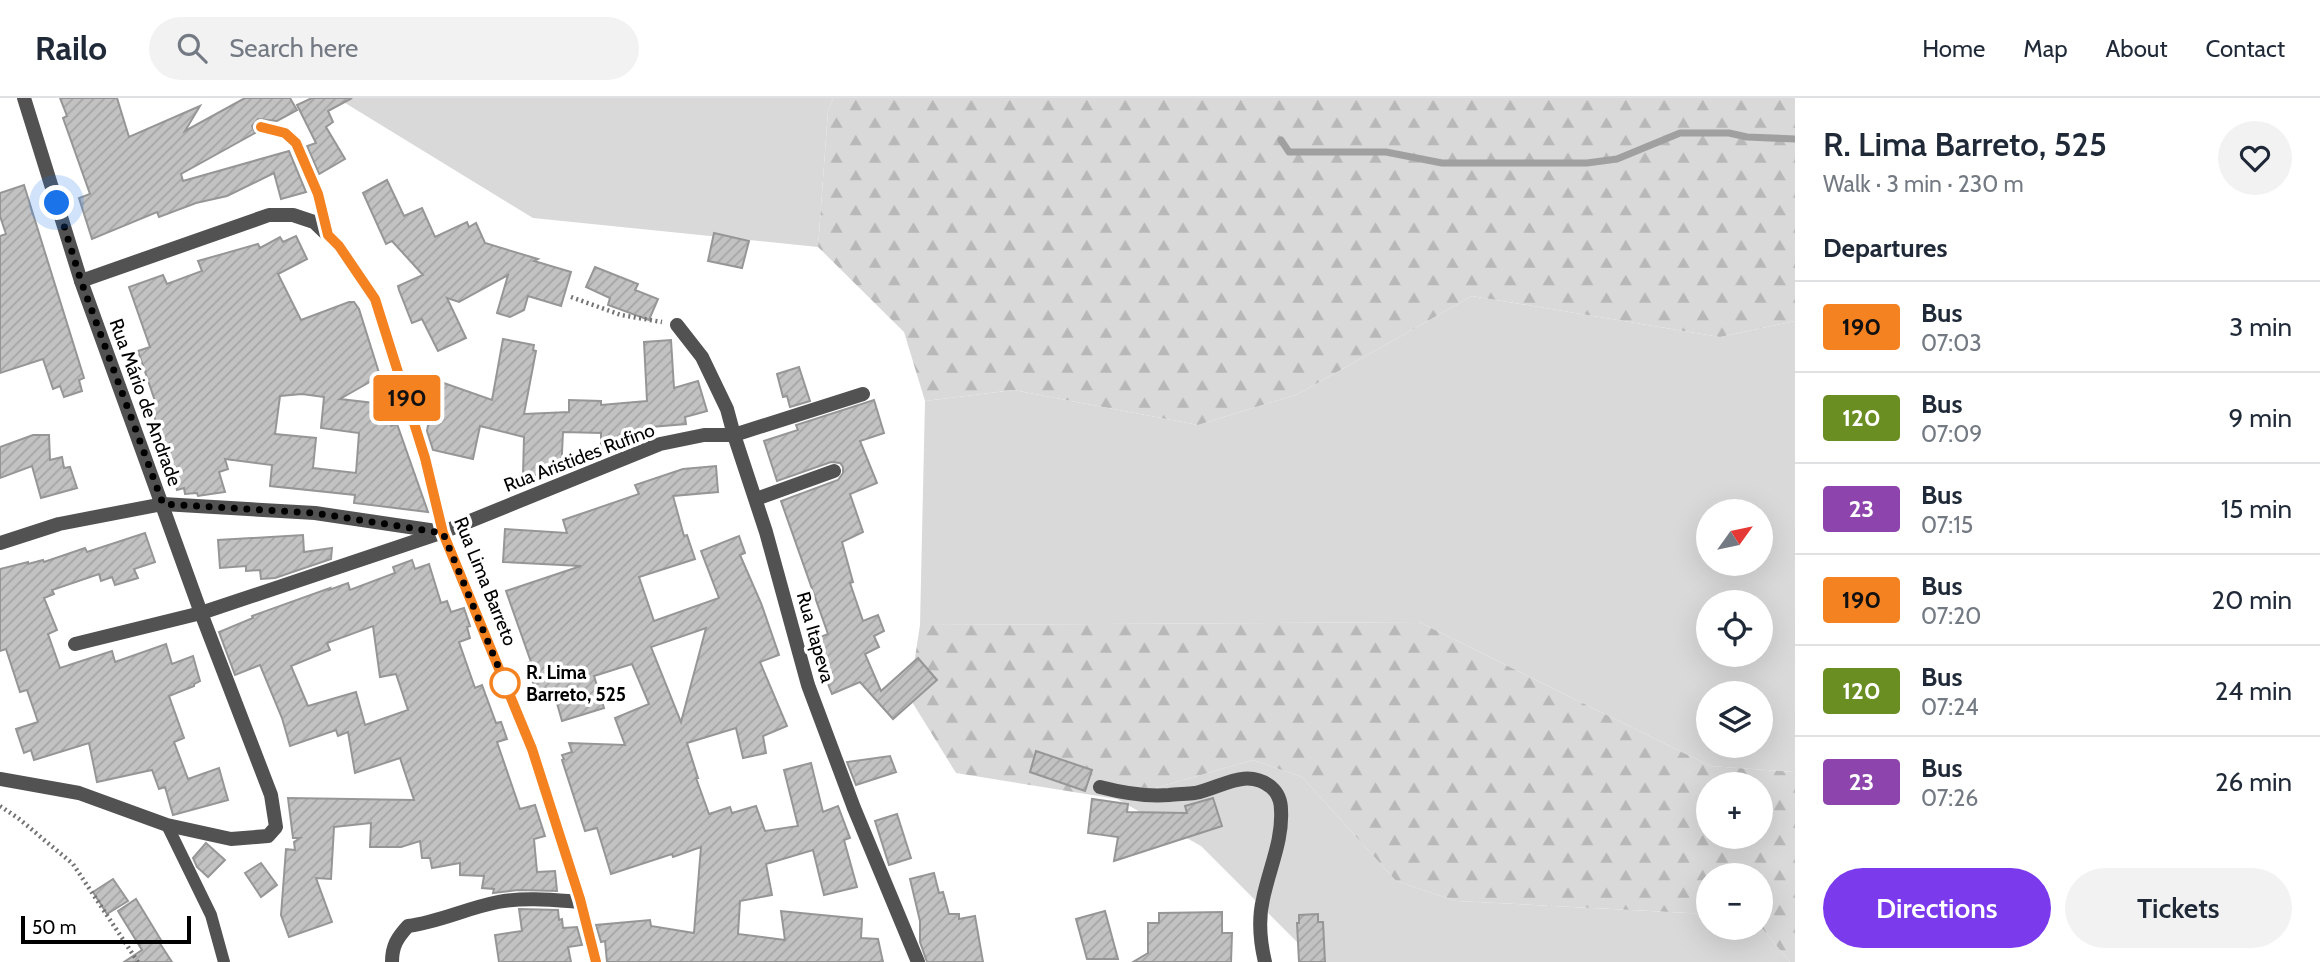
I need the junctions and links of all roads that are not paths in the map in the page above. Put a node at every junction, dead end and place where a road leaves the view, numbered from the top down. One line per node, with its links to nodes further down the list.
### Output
1 (24, 98): 4 (street, Rua Mário de Andrade)
2 (261, 127): 3 (lane, Rua Lima Barreto)
3 (328, 235): 4 (street); 11 (street, Rua Lima Barreto)
4 (81, 281): 10 (street, Rua Mário de Andrade)
5 (677, 325): 7 (street, Rua Itapeva)
6 (863, 394): 7 (street, Rua Aristides Rufino)
7 (734, 436): 9 (street, Rua Itapeva); 11 (street, Rua Aristides Rufino)
8 (834, 471): 9 (street)
9 (756, 499): 22 (street, Rua Itapeva)
10 (163, 504): 11 (street); 12 (street); 13 (street, Rua Mário de Andrade)
11 (443, 533): 13 (street, Rua Aristides Rufino); 18 (street, Rua Lima Barreto)
12 (0, 542)
13 (201, 613): 14 (street, Rua Aristides Rufino); 17 (street, Rua Mário de Andrade)
14 (75, 644)
15 (0, 779): 17 (street)
16 (1100, 787): 23 (street)
17 (167, 825): 19 (lane)
18 (581, 902): 20 (street); 21 (street, Rua Lima Barreto)
19 (224, 962)
20 (392, 962)
21 (596, 962)
22 (918, 962)
23 (1265, 962)

